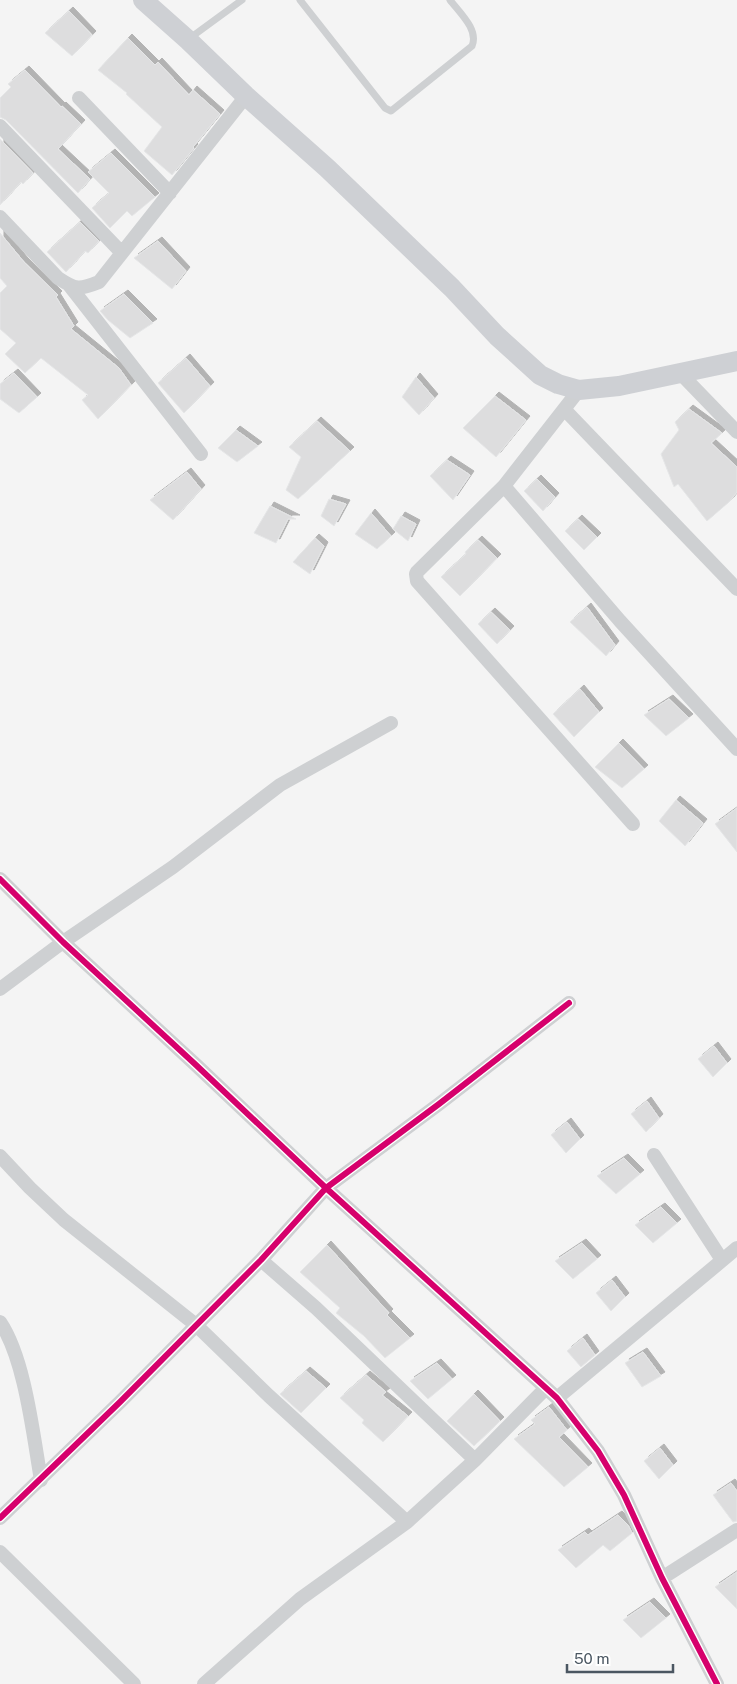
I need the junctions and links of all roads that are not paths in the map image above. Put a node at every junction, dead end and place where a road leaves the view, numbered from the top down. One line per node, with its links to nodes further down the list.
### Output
1 (143, 0): 5 (main road)
2 (242, 0): 5 (lane)
3 (300, 0): 4 (lane)
4 (450, 0)
5 (188, 40): 6 (main road)
6 (246, 96): 9 (street); 15 (main road)
7 (79, 98): 9 (street)
8 (0, 126): 11 (street)
9 (170, 193): 11 (street)
10 (0, 217): 12 (street)
11 (122, 253): 12 (street)
12 (69, 285): 18 (street)
13 (737, 361): 14 (main road)
14 (680, 373): 15 (main road); 17 (street)
15 (578, 390): 16 (street)
16 (564, 409): 19 (street); 20 (street)
17 (737, 432)
18 (201, 454)
19 (504, 486): 22 (street); 23 (street)
20 (737, 590)
21 (391, 723): 25 (street)
22 (737, 749)
23 (633, 824)
24 (0, 879): 25 (street)
25 (63, 942): 26 (street); 30 (street)
26 (0, 988)
27 (569, 1003): 30 (street)
28 (654, 1155): 33 (street)
29 (0, 1156): 35 (street)
30 (326, 1188): 32 (street); 36 (street)
31 (737, 1248): 33 (street)
32 (261, 1260): 35 (street); 38 (street)
33 (722, 1260): 37 (street)
34 (0, 1322): 39 (street)
35 (196, 1325): 39 (street); 41 (street)
36 (546, 1388): 37 (street); 38 (street)
37 (557, 1398): 44 (street)
38 (475, 1460): 41 (street)
39 (41, 1480): 40 (street)
40 (0, 1518)
41 (407, 1522): 47 (street)
42 (737, 1530): 44 (street)
43 (0, 1552): 46 (street)
44 (662, 1578): 45 (street)
45 (713, 1682)
46 (134, 1684)
47 (204, 1684)

